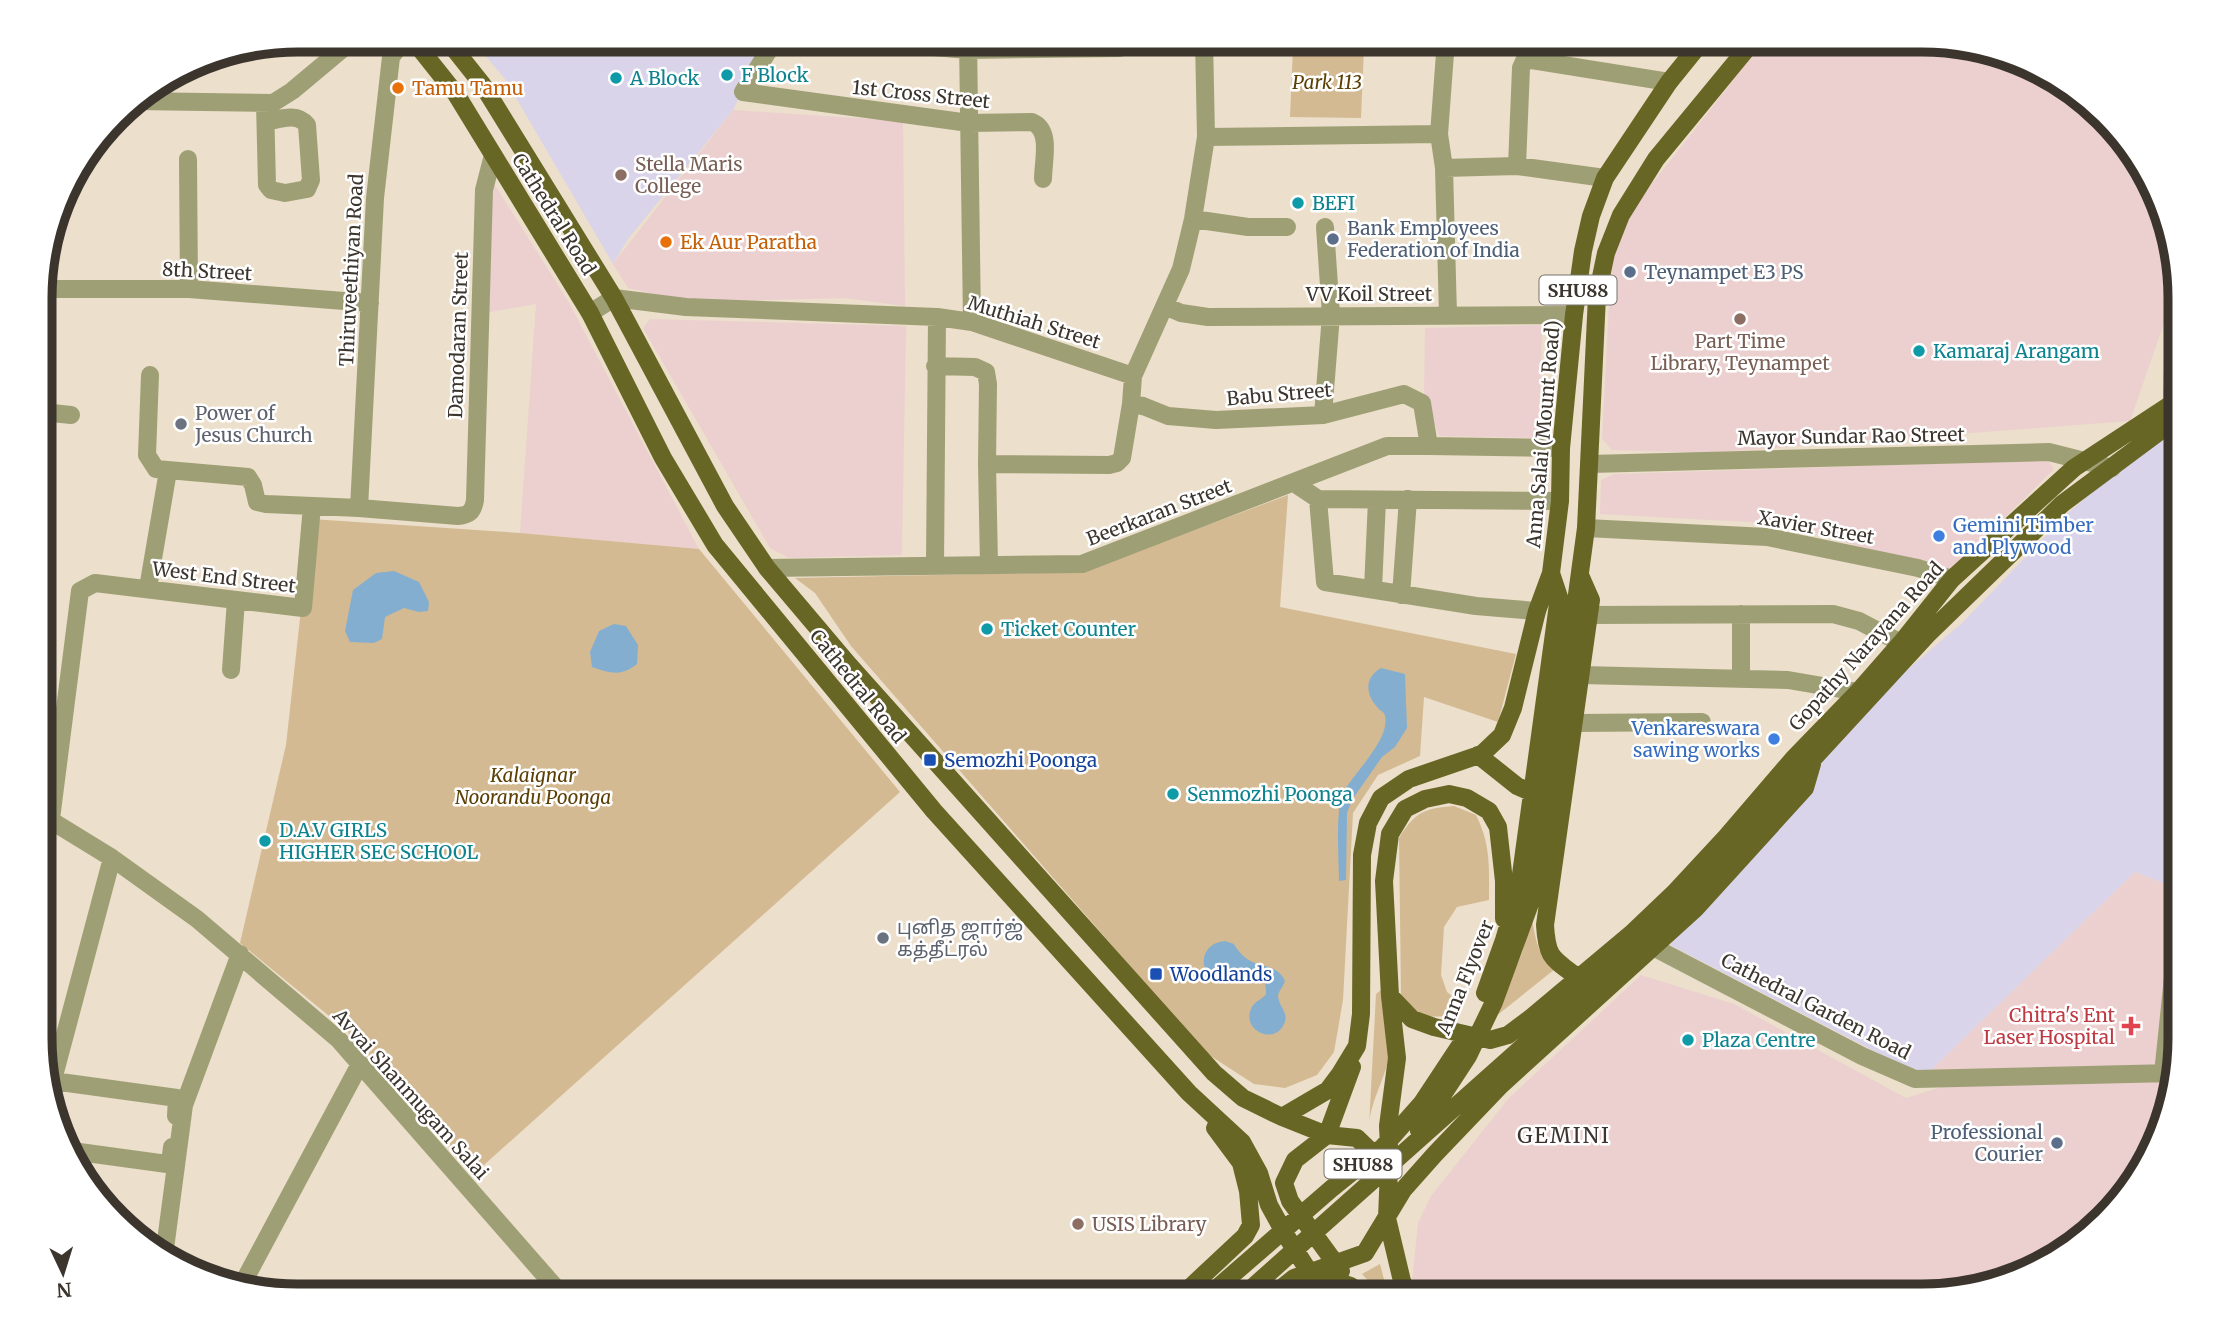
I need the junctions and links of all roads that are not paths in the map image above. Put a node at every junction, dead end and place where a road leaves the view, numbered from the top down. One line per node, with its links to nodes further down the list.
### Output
1 (1204, 52): 17 (street)
2 (1445, 52): 16 (street)
3 (1693, 52): 11 (main road, Anna Salai (Mount Road) / SHU88)
4 (1744, 52): 51 (main road, SHU88)
5 (337, 53): 13 (street)
6 (394, 53): 30 (street, Thiruveethiyan Road)
7 (423, 53): 18 (main road, Cathedral Road)
8 (457, 53): 29 (main road, Cathedral Road)
9 (767, 53): 15 (street, 1st Cross Street)
10 (968, 53): 15 (street)
11 (1669, 82): 20 (street); 22 (main road, Anna Salai (Mount Road) / SHU88)
12 (152, 101): 13 (street)
13 (265, 103): 14 (street)
14 (265, 122)
15 (969, 123): 23 (street, 1st Cross Street); 37 (street)
16 (1439, 134): 17 (street); 21 (street)
17 (1206, 137): 24 (street)
18 (493, 155): 32 (main road, Cathedral Road); 60 (street, Damodaran Street)
19 (188, 159): 28 (street)
20 (1517, 166): 21 (street); 22 (street)
21 (1444, 168): 35 (street)
22 (1605, 178): 33 (main road, Anna Salai (Mount Road) / SHU88)
23 (1043, 179)
24 (1193, 219): 25 (street); 31 (street)
25 (1287, 227)
26 (1325, 227): 34 (street)
27 (53, 289): 28 (street, 8th Street)
28 (189, 289): 30 (street, 8th Street)
29 (614, 298): 32 (street); 36 (street, Muthiah Street); 64 (main road, Cathedral Road)
30 (370, 303): 60 (street, Thiruveethiyan Road)
31 (1165, 306): 34 (street, VV Koil Street); 40 (street)
32 (590, 313): 99 (main road, Cathedral Road)
33 (1574, 314): 35 (street, VV Koil Street); 48 (main road, Anna Salai (Mount Road) / SHU88)
34 (1331, 315): 35 (street, VV Koil Street); 45 (street)
35 (1448, 315)
36 (937, 317): 37 (street, Muthiah Street); 38 (street)
37 (972, 322): 40 (street, Muthiah Street)
38 (935, 366): 50 (street); 62 (street)
39 (150, 375): 53 (street)
40 (1133, 376): 41 (street)
41 (1131, 404): 45 (street, Babu Street); 50 (street)
42 (52, 413): 44 (street)
43 (2167, 413): 49 (main road, Gopathy Narayana Road)
44 (71, 415)
45 (1323, 415): 47 (street, Babu Street)
46 (2167, 416): 52 (main road, Anna Flyover)
47 (1429, 446): 48 (street); 54 (street, Beerkaran Street)
48 (1561, 448): 58 (main road, Anna Salai (Mount Road) / SHU88)
49 (2086, 460): 51 (street, Mayor Sundar Rao Street); 52 (street, Mayor Sundar Rao Street); 67 (main road, Gopathy Narayana Road)
50 (987, 464): 63 (street)
51 (1590, 464): 61 (main road, SHU88)
52 (2112, 468): 84 (main road, Anna Flyover)
53 (169, 471): 59 (street); 68 (street)
54 (1294, 483): 55 (street); 63 (street, Beerkaran Street)
55 (1318, 499): 57 (street); 69 (street)
56 (1408, 499): 57 (street); 58 (street); 70 (street)
57 (1377, 500): 69 (street)
58 (1560, 501): 65 (main road, Anna Salai (Mount Road) / SHU88)
59 (312, 506): 60 (street); 71 (street, West End Street)
60 (359, 508)
61 (1586, 528): 66 (main road, SHU88); 67 (street, Xavier Street)
62 (935, 565): 63 (street, Beerkaran Street); 64 (street, Beerkaran Street)
63 (989, 565)
64 (767, 568): 100 (main road, Cathedral Road)
65 (1551, 573): 72 (main road, Anna Flyover / SHU88); 73 (main road)
66 (1580, 576): 72 (main road, Anna Flyover / SHU88); 75 (main road)
67 (1952, 579): 76 (main road, Gopathy Narayana Road)
68 (148, 588): 71 (street, West End Street); 85 (street, West End Street)
69 (1373, 589): 70 (street)
70 (1401, 596): 73 (street)
71 (236, 600): 77 (street)
72 (1567, 600): 89 (main road, Anna Flyover / SHU88); 103 (main road, Anna Flyover / SHU88)
73 (1537, 611): 83 (main road)
74 (1741, 614): 75 (street); 76 (street); 79 (street)
75 (1589, 615): 78 (main road)
76 (1901, 643): 80 (main road, Gopathy Narayana Road)
77 (230, 670)
78 (1581, 676): 79 (street); 81 (main road)
79 (1741, 678): 80 (street)
80 (1858, 692): 92 (main road, Gopathy Narayana Road)
81 (1575, 723): 82 (street); 86 (main road)
82 (1702, 723)
83 (1478, 755): 86 (main road); 94 (main road)
84 (1814, 757): 90 (main road); 103 (main road, Anna Flyover)
85 (52, 777)
86 (1561, 806): 92 (main road)
87 (52, 821): 88 (street, Avvai Shanmugam Salai)
88 (112, 858): 91 (street, Avvai Shanmugam Salai); 96 (street)
89 (1504, 940): 93 (main road); 111 (main road, Anna Flyover / SHU88)
90 (1655, 948): 97 (street, Cathedral Garden Road); 104 (main road)
91 (240, 954): 95 (street, Avvai Shanmugam Salai); 106 (street)
92 (1577, 977): 93 (main road, Gopathy Narayana Road)
93 (1390, 996): 103 (main road)
94 (1357, 1046): 100 (main road); 101 (main road)
95 (360, 1064): 109 (street); 117 (street, Avvai Shanmugam Salai)
96 (55, 1073)
97 (2164, 1074)
98 (57, 1087): 102 (street)
99 (1192, 1097): 105 (main road); 108 (main road, Cathedral Road)
100 (1282, 1117): 101 (main road, Cathedral Road)
101 (1327, 1135): 103 (main road); 107 (main road)
102 (81, 1152)
103 (1394, 1164): 104 (main road); 112 (main road, Anna Flyover / SHU88)
104 (1387, 1219): 107 (main road); 116 (main road)
105 (1251, 1225): 108 (main road); 110 (main road)
106 (166, 1244)
107 (1336, 1264): 108 (main road); 115 (main road)
108 (1302, 1275): 113 (main road); 114 (main road)
109 (246, 1278)
110 (1195, 1283)
111 (1223, 1283)
112 (1258, 1283)
113 (1290, 1283)
114 (1330, 1283)
115 (1350, 1283)
116 (1404, 1283)
117 (552, 1284)

